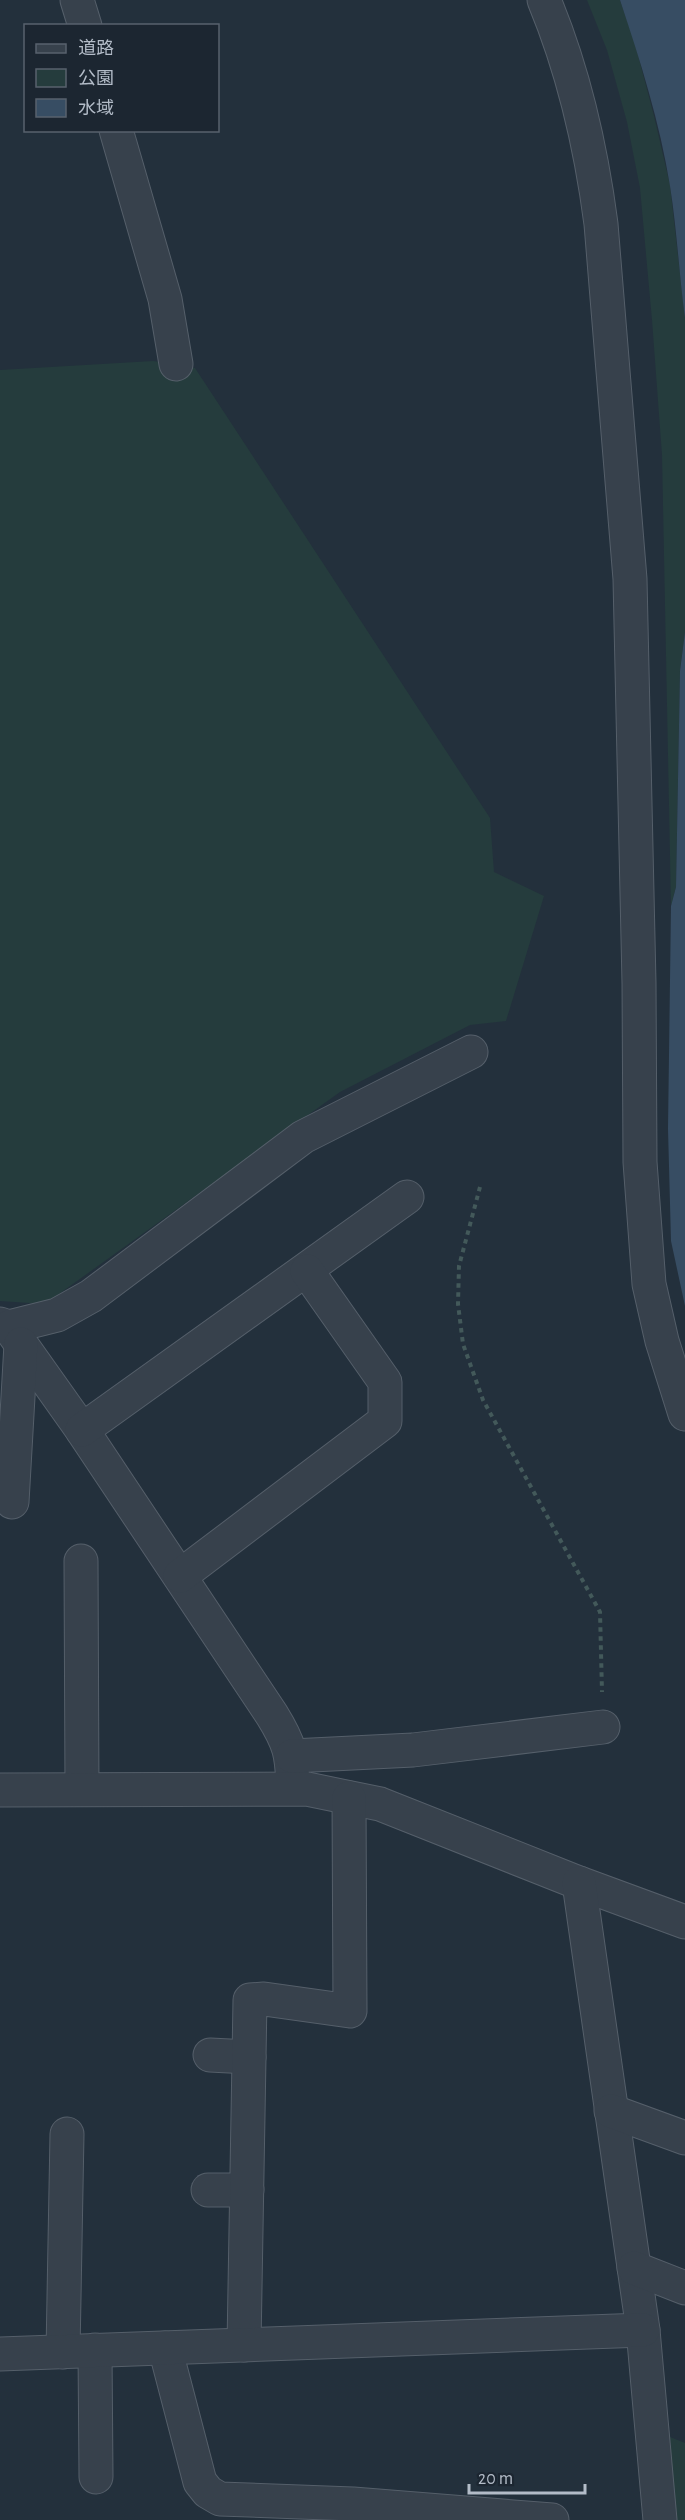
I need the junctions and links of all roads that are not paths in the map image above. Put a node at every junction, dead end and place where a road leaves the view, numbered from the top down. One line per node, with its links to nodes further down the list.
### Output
1 (77, 0): 3 (street)
2 (544, 0): 10 (street)
3 (84, 24)
4 (117, 132): 5 (street)
5 (176, 364)
6 (471, 1052): 9 (street)
7 (407, 1197): 8 (street)
8 (307, 1271): 11 (street); 14 (street)
9 (10, 1332): 11 (street); 12 (street)
10 (685, 1414)
11 (82, 1430): 14 (street)
12 (12, 1502)
13 (81, 1561): 18 (street)
14 (180, 1576): 16 (street)
15 (603, 1727): 16 (street)
16 (292, 1756): 17 (street)
17 (293, 1788): 18 (street); 20 (street)
18 (82, 1789): 19 (street)
19 (0, 1790)
20 (349, 1798): 21 (street); 24 (street)
21 (579, 1883): 22 (street); 25 (street)
22 (685, 1922)
23 (210, 2055): 24 (street)
24 (249, 2057): 29 (street)
25 (611, 2111): 27 (street); 30 (street)
26 (67, 2134): 35 (street)
27 (685, 2138)
28 (208, 2190): 29 (street)
29 (247, 2190): 33 (street)
30 (634, 2268): 31 (street); 32 (street)
31 (685, 2288)
32 (643, 2331): 33 (street); 40 (street)
33 (244, 2345): 34 (street)
34 (165, 2348): 35 (street); 38 (street)
35 (79, 2351): 36 (street); 37 (street)
36 (0, 2354)
37 (96, 2477)
38 (354, 2512): 39 (street)
39 (552, 2520)
40 (660, 2520)

